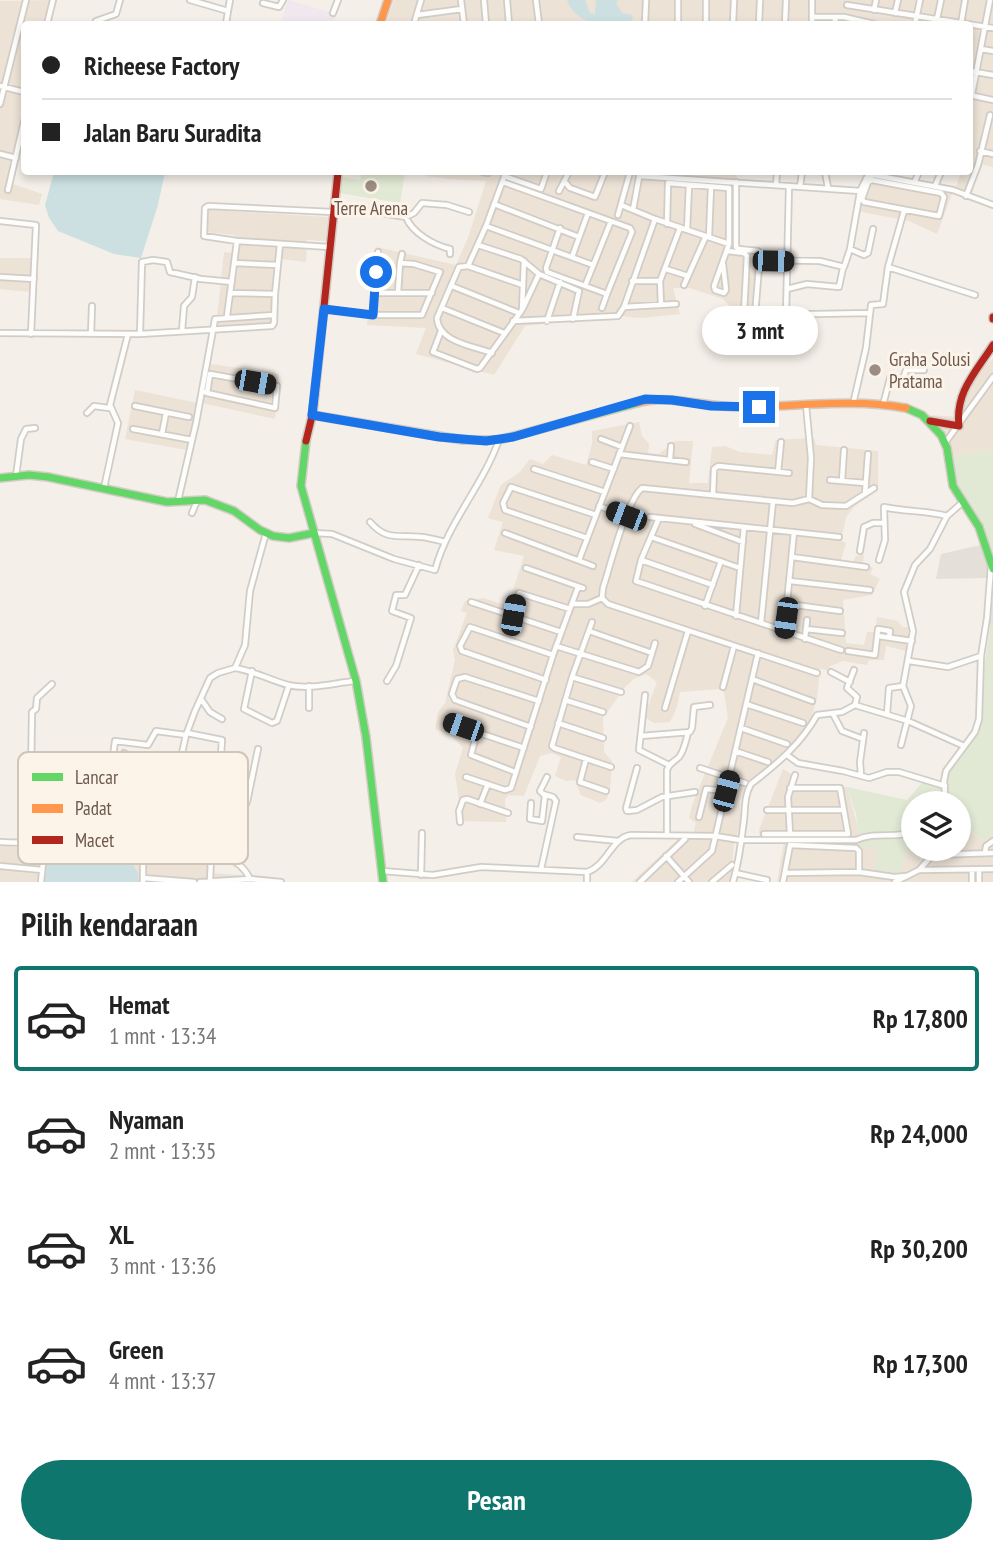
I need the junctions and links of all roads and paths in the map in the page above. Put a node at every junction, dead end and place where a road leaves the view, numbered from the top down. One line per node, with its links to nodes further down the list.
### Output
1 (26, 0): 70 (street)
2 (53, 0): 40 (street)
3 (120, 0): 41 (street)
4 (190, 0): 32 (street)
5 (230, 0): 32 (street)
6 (283, 0): 27 (street)
7 (338, 0): 33 (street)
8 (388, 0): 43 (main road)
9 (421, 0): 35 (street)
10 (461, 0): 30 (street)
11 (484, 0): 46 (street)
12 (507, 0): 47 (street)
13 (536, 0): 48 (street)
14 (646, 0): 49 (street)
15 (678, 0): 50 (street)
16 (706, 0): 51 (street)
17 (734, 0): 52 (street)
18 (760, 0): 53 (street)
19 (786, 0): 54 (street)
20 (812, 0): 36 (street)
21 (876, 0): 31 (street)
22 (898, 0): 34 (street)
23 (920, 0): 38 (street)
24 (941, 0): 39 (street)
25 (965, 0): 61 (street)
26 (991, 1): 63 (street)
27 (263, 3)
28 (854, 3): 29 (street); 31 (street)
29 (847, 5)
30 (462, 9): 35 (street); 45 (street)
31 (874, 10): 34 (street)
32 (228, 12): 42 (street)
33 (333, 13)
34 (895, 13): 38 (street)
35 (416, 15): 44 (street)
36 (812, 17): 37 (street); 55 (street)
37 (835, 17): 56 (street); 57 (street)
38 (917, 17): 39 (street); 58 (street)
39 (937, 18): 59 (street); 60 (street)
40 (48, 21)
41 (96, 21)
42 (226, 21)
43 (381, 21)
44 (415, 21)
45 (464, 21)
46 (486, 21)
47 (509, 21)
48 (539, 21)
49 (645, 21)
50 (677, 21)
51 (706, 21)
52 (733, 21)
53 (759, 21)
54 (785, 21)
55 (812, 21)
56 (835, 21)
57 (853, 21)
58 (916, 21)
59 (936, 21)
60 (951, 21)
61 (961, 21)
62 (973, 25): 63 (street)
63 (985, 27): 64 (street); 65 (street)
64 (993, 28)
65 (981, 49): 66 (street); 68 (street)
66 (993, 51)
67 (973, 72): 68 (street)
68 (976, 72): 69 (street); 71 (street)
69 (993, 75)
70 (2, 86): 72 (street); 75 (street)
71 (973, 89)
72 (21, 91)
73 (973, 95): 74 (street)
74 (993, 100)
75 (0, 104)
76 (989, 115): 77 (street)
77 (986, 127): 78 (street); 80 (street)
78 (993, 128)
79 (21, 135): 83 (street)
80 (980, 150): 82 (street); 112 (street)
81 (0, 154): 83 (street)
82 (993, 154)
83 (16, 158): 109 (street)
84 (338, 175): 116 (main road)
85 (546, 175): 98 (street)
86 (567, 175): 99 (street)
87 (604, 175): 99 (street)
88 (629, 175): 114 (street)
89 (640, 175): 117 (street)
90 (652, 175): 101 (street)
91 (777, 175): 103 (street)
92 (802, 175): 107 (street)
93 (826, 175): 108 (street)
94 (868, 175): 111 (street)
95 (895, 175): 100 (street)
96 (918, 175): 100 (street)
97 (940, 175): 105 (street)
98 (504, 177): 113 (street); 120 (street)
99 (564, 181): 110 (street)
100 (915, 181): 105 (street)
101 (736, 182): 103 (street); 146 (street)
102 (689, 185): 106 (street); 126 (street); 131 (street)
103 (776, 185): 104 (street)
104 (789, 186): 107 (street); 148 (street)
105 (935, 186): 112 (street)
106 (711, 187): 133 (street); 136 (street)
107 (800, 187): 108 (street)
108 (828, 188): 111 (street)
109 (8, 190)
110 (559, 191)
111 (862, 192): 118 (street); 118 (street); 139 (street)
112 (966, 196): 115 (street)
113 (494, 204): 127 (street); 128 (street)
114 (621, 205): 117 (street); 121 (street)
115 (993, 205)
116 (334, 209): 122 (street); 134 (street); 138 (main road)
117 (633, 210): 123 (street)
118 (904, 211): 156 (street)
119 (469, 212): 122 (street)
120 (588, 213): 125 (street); 132 (street)
121 (618, 215)
122 (406, 217): 144 (street)
123 (655, 219): 126 (street); 163 (street)
124 (0, 221): 162 (street)
125 (611, 221): 153 (street); 177 (street)
126 (667, 224): 129 (street)
127 (486, 226): 137 (street); 140 (street)
128 (560, 228): 132 (street); 140 (street)
129 (680, 228): 131 (street); 157 (street)
130 (873, 229): 139 (street)
131 (687, 230): 133 (street)
132 (579, 237): 145 (street)
133 (707, 237): 136 (street); 159 (street)
134 (237, 241): 135 (street); 149 (street)
135 (280, 244): 138 (street); 152 (street)
136 (729, 244): 142 (street)
137 (478, 245): 147 (street); 154 (street)
138 (329, 247): 185 (main road)
139 (850, 249): 155 (street)
140 (552, 250): 145 (street); 170 (street)
141 (379, 251): 173 (street)
142 (727, 251): 151 (street); 187 (street)
143 (402, 254): 150 (street)
144 (450, 254)
145 (572, 257): 153 (street)
146 (759, 260): 148 (street); 191 (street)
147 (524, 261): 158 (street); 167 (street)
148 (788, 261): 155 (street); 171 (street)
149 (234, 263): 152 (street); 165 (street)
150 (400, 263): 174 (street); 175 (street)
151 (723, 264): 151 (street)
152 (278, 265): 176 (street)
153 (593, 265): 170 (street)
154 (468, 266): 167 (street); 169 (street)
155 (844, 267): 171 (street)
156 (888, 267): 178 (street); 188 (street)
157 (666, 269): 159 (street); 164 (street)
158 (539, 274): 166 (street); 186 (street)
159 (688, 276): 168 (street)
160 (0, 277): 162 (street)
161 (195, 277): 165 (street); 197 (street); 204 (street)
162 (34, 279): 201 (street)
163 (632, 281): 164 (street); 182 (street)
164 (660, 281): 180 (street)
165 (232, 282): 172 (street)
166 (559, 282): 193 (street); 195 (street)
167 (523, 285): 186 (street)
168 (684, 285)
169 (452, 286): 183 (street); 186 (street)
170 (585, 286): 177 (street)
171 (787, 289): 191 (street)
172 (230, 293): 176 (street); 192 (street)
173 (374, 293): 174 (street); 190 (street)
174 (398, 293): 175 (street)
175 (432, 293): 190 (street)
176 (275, 294): 189 (street)
177 (607, 294): 184 (street)
178 (975, 295)
179 (676, 304): 180 (street)
180 (661, 305): 182 (street)
181 (92, 306): 202 (street)
182 (624, 307): 193 (street)
183 (442, 308): 198 (street); 200 (street)
184 (602, 308)
185 (324, 309): 190 (street); 219 (main road)
186 (520, 312): 194 (street)
187 (744, 312)
188 (869, 313): 191 (street); 212 (street)
189 (274, 315): 192 (street); 196 (street)
190 (373, 315)
191 (786, 315)
192 (226, 317): 196 (street)
193 (573, 319): 195 (street)
194 (513, 321): 195 (street); 200 (street)
195 (547, 321)
196 (215, 329): 197 (street); 211 (street)
197 (182, 331): 204 (street)
198 (441, 331): 205 (street); 206 (street)
199 (0, 332): 201 (street)
200 (504, 333): 208 (street)
201 (31, 334): 202 (street)
202 (91, 334): 203 (street)
203 (128, 334): 204 (street); 216 (street)
204 (140, 334)
205 (446, 336): 206 (street); 208 (street)
206 (437, 345): 208 (street)
207 (993, 345): 223 (main road)
208 (492, 353)
209 (923, 370): 214 (street)
210 (993, 377): 223 (street)
211 (204, 392): 211 (street); 228 (street)
212 (853, 404): 213 (main road); 214 (main road)
213 (806, 405): 229 (main road); 254 (street)
214 (883, 405): 221 (main road)
215 (135, 406): 218 (street)
216 (109, 408): 217 (street); 250 (street)
217 (88, 413)
218 (166, 413): 220 (street); 226 (street)
219 (312, 415): 229 (main road); 273 (main road)
220 (189, 417)
221 (930, 421): 223 (main road); 231 (main road)
222 (630, 426): 233 (street)
223 (959, 426): 231 (street)
224 (35, 428): 244 (street)
225 (133, 429): 226 (street)
226 (162, 434): 228 (street)
227 (601, 439): 233 (street)
228 (192, 440): 256 (street)
229 (499, 440): 278 (street)
230 (781, 442): 242 (street)
231 (945, 443): 258 (main road)
232 (671, 446): 237 (street)
233 (622, 447): 235 (street)
234 (844, 450): 247 (street)
235 (619, 454): 237 (street); 240 (street)
236 (868, 454): 248 (street)
237 (670, 460): 238 (street)
238 (686, 461)
239 (592, 462): 240 (street)
240 (614, 468): 251 (street)
241 (534, 470): 251 (street)
242 (778, 472): 243 (street); 253 (street)
243 (789, 473)
244 (16, 476): 245 (main road); 250 (main road)
245 (0, 478)
246 (831, 480): 247 (street)
247 (842, 481): 248 (street)
248 (865, 483): 252 (street)
249 (874, 488): 252 (street)
250 (104, 489): 256 (main road)
251 (605, 492): 259 (street)
252 (865, 494): 254 (street)
253 (713, 495): 257 (street); 262 (street)
254 (809, 499): 257 (street)
255 (197, 500): 256 (main road); 260 (street); 272 (main road)
256 (177, 501)
257 (773, 501): 270 (street)
258 (963, 502): 263 (street); 289 (main road)
259 (599, 506): 261 (street); 262 (street)
260 (192, 513)
261 (596, 515): 277 (street); 277 (street)
262 (626, 516): 295 (street)
263 (947, 516): 268 (street); 313 (street)
264 (650, 517): 265 (street)
265 (659, 518): 267 (street); 275 (street)
266 (370, 522): 278 (street)
267 (693, 522): 269 (street); 279 (street)
268 (884, 523): 280 (street); 285 (street)
269 (744, 527): 270 (street); 279 (street)
270 (769, 529): 271 (street); 305 (street)
271 (794, 531): 276 (street); 281 (street)
272 (266, 533): 273 (main road); 325 (street)
273 (314, 533): 286 (street); 333 (main road)
274 (505, 533): 282 (street)
275 (650, 537): 283 (street); 284 (street)
276 (839, 537)
277 (587, 538): 282 (street)
278 (444, 542): 286 (street)
279 (743, 542): 291 (street)
280 (860, 551)
281 (792, 557): 288 (street); 292 (street)
282 (579, 560): 287 (street)
283 (642, 560): 293 (street); 298 (street)
284 (721, 561): 291 (street); 293 (street)
285 (879, 561)
286 (419, 565): 334 (street)
287 (593, 565)
288 (866, 567)
289 (992, 567): 323 (street)
290 (526, 568): 299 (street)
291 (740, 568): 302 (street)
292 (790, 581): 294 (street); 297 (street)
293 (713, 585): 298 (street)
294 (870, 590)
295 (602, 598): 299 (street); 308 (street)
296 (471, 602): 301 (street)
297 (788, 604): 300 (street); 310 (street)
298 (705, 606): 302 (street)
299 (571, 607): 301 (street); 309 (street)
300 (840, 611)
301 (513, 615): 309 (street)
302 (736, 616): 305 (street)
303 (807, 621): 306 (street)
304 (592, 622): 307 (street)
305 (761, 623): 310 (street)
306 (806, 629): 311 (street); 312 (street)
307 (589, 631): 319 (street); 321 (street)
308 (688, 631): 316 (street); 351 (street)
309 (561, 632): 315 (street)
310 (784, 632): 312 (street)
311 (842, 633)
312 (805, 639): 317 (street)
313 (912, 641): 318 (street); 324 (street)
314 (655, 643): 319 (street)
315 (556, 646): 321 (street); 322 (street)
316 (734, 646): 320 (street); 339 (street)
317 (841, 649)
318 (848, 651)
319 (652, 653): 321 (street)
320 (758, 653): 329 (street); 332 (street)
321 (581, 654): 330 (street)
322 (553, 655): 331 (street); 331 (street)
323 (981, 656): 324 (street); 371 (street)
324 (909, 661): 340 (street)
325 (235, 668): 327 (street); 343 (street)
326 (854, 670): 335 (street)
327 (252, 671): 337 (street); 337 (street)
328 (831, 672): 335 (street)
329 (817, 673)
330 (572, 677): 341 (street); 344 (street)
331 (546, 680): 345 (street)
332 (752, 680): 346 (street); 347 (street)
333 (356, 681): 338 (street); 440 (main road)
334 (387, 681)
335 (850, 682): 349 (street)
336 (52, 684): 375 (street)
337 (289, 685): 338 (street)
338 (309, 686): 350 (street)
339 (723, 687)
340 (903, 687): 354 (street); 356 (street)
341 (621, 692)
342 (646, 695): 366 (street)
343 (201, 699): 355 (street); 365 (street)
344 (565, 700): 352 (street); 358 (street)
345 (539, 701): 360 (street); 360 (street)
346 (812, 701)
347 (746, 704): 359 (street); 361 (street)
348 (710, 705): 363 (street)
349 (855, 705): 353 (street); 354 (street)
350 (309, 708)
351 (665, 708)
352 (603, 712)
353 (833, 714): 368 (street); 379 (street)
354 (887, 714): 356 (street)
355 (222, 719)
356 (908, 721): 370 (street); 371 (street)
357 (450, 723): 362 (street)
358 (558, 723): 367 (street); 380 (street)
359 (803, 723)
360 (530, 727): 372 (street)
361 (741, 728): 369 (street); 374 (street)
362 (477, 732): 372 (street); 386 (street)
363 (688, 733): 366 (street); 382 (street)
364 (864, 733): 368 (street)
365 (187, 734): 376 (street); 377 (street); 378 (street)
366 (641, 736): 382 (street)
367 (603, 738)
368 (863, 739): 388 (street)
369 (787, 744)
370 (901, 745)
371 (964, 746): 394 (street)
372 (524, 748): 386 (street)
373 (258, 749): 402 (street)
374 (735, 751): 381 (street); 391 (street)
375 (31, 752)
376 (114, 752)
377 (183, 752)
378 (221, 752)
379 (787, 755): 388 (street); 419 (street)
380 (586, 759): 383 (street); 396 (street)
381 (768, 762)
382 (669, 765): 401 (street)
383 (611, 767)
384 (637, 768): 401 (street)
385 (700, 768): 391 (street)
386 (515, 772): 393 (street)
387 (795, 775): 395 (street)
388 (861, 775): 394 (street)
389 (466, 777): 393 (street)
390 (547, 777): 400 (street)
391 (730, 777): 392 (street); 397 (street)
392 (745, 783)
393 (488, 784): 404 (street)
394 (945, 786): 398 (street)
395 (790, 789): 406 (street); 407 (street)
396 (606, 791)
397 (726, 791): 409 (street); 416 (street)
398 (944, 791)
399 (695, 792): 401 (street)
400 (545, 794): 403 (street); 434 (street)
401 (668, 795): 414 (street)
402 (248, 797)
403 (531, 803)
404 (481, 804): 408 (street); 410 (street)
405 (767, 810): 407 (street)
406 (843, 810): 407 (street); 415 (street)
407 (788, 811): 415 (street)
408 (508, 813)
409 (699, 817)
410 (460, 822)
411 (422, 833): 445 (street)
412 (764, 834): 415 (street)
413 (901, 834): 419 (street)
414 (667, 835): 416 (street); 420 (street)
415 (790, 835)
416 (715, 836): 419 (street); 446 (street)
417 (577, 837): 420 (street)
418 (685, 839): 427 (street)
419 (740, 840): 443 (street)
420 (618, 841): 441 (street)
421 (993, 841): 424 (street)
422 (0, 842): 423 (street)
423 (18, 843)
424 (985, 853): 425 (street); 426 (street)
425 (993, 853)
426 (971, 854)
427 (666, 856): 446 (street); 460 (street)
428 (928, 861): 439 (street)
429 (43, 864): 438 (street)
430 (211, 864): 451 (street)
431 (239, 864): 448 (street)
432 (732, 865): 463 (street)
433 (0, 866): 438 (street)
434 (541, 869): 441 (street); 445 (street)
435 (972, 869): 436 (street); 439 (street); 467 (street)
436 (979, 869): 437 (street); 468 (street)
437 (993, 869)
438 (42, 870): 454 (street)
439 (919, 870): 447 (street)
440 (382, 871): 445 (street); 458 (main road)
441 (587, 872): 459 (street)
442 (859, 872): 444 (street); 444 (street); 449 (street)
443 (736, 873): 452 (street); 464 (street)
444 (785, 873): 465 (street)
445 (421, 875)
446 (684, 876): 461 (street); 462 (street)
447 (906, 876): 449 (street); 466 (street)
448 (250, 878): 451 (street); 457 (street)
449 (889, 879)
450 (143, 880): 453 (street)
451 (210, 880): 456 (street)
452 (767, 880)
453 (168, 881): 455 (street)
454 (41, 882)
455 (194, 882)
456 (200, 882)
457 (281, 882)
458 (383, 882)
459 (587, 882)
460 (640, 882)
461 (678, 882)
462 (689, 882)
463 (712, 882)
464 (733, 882)
465 (783, 882)
466 (895, 882)
467 (972, 882)
468 (979, 882)

